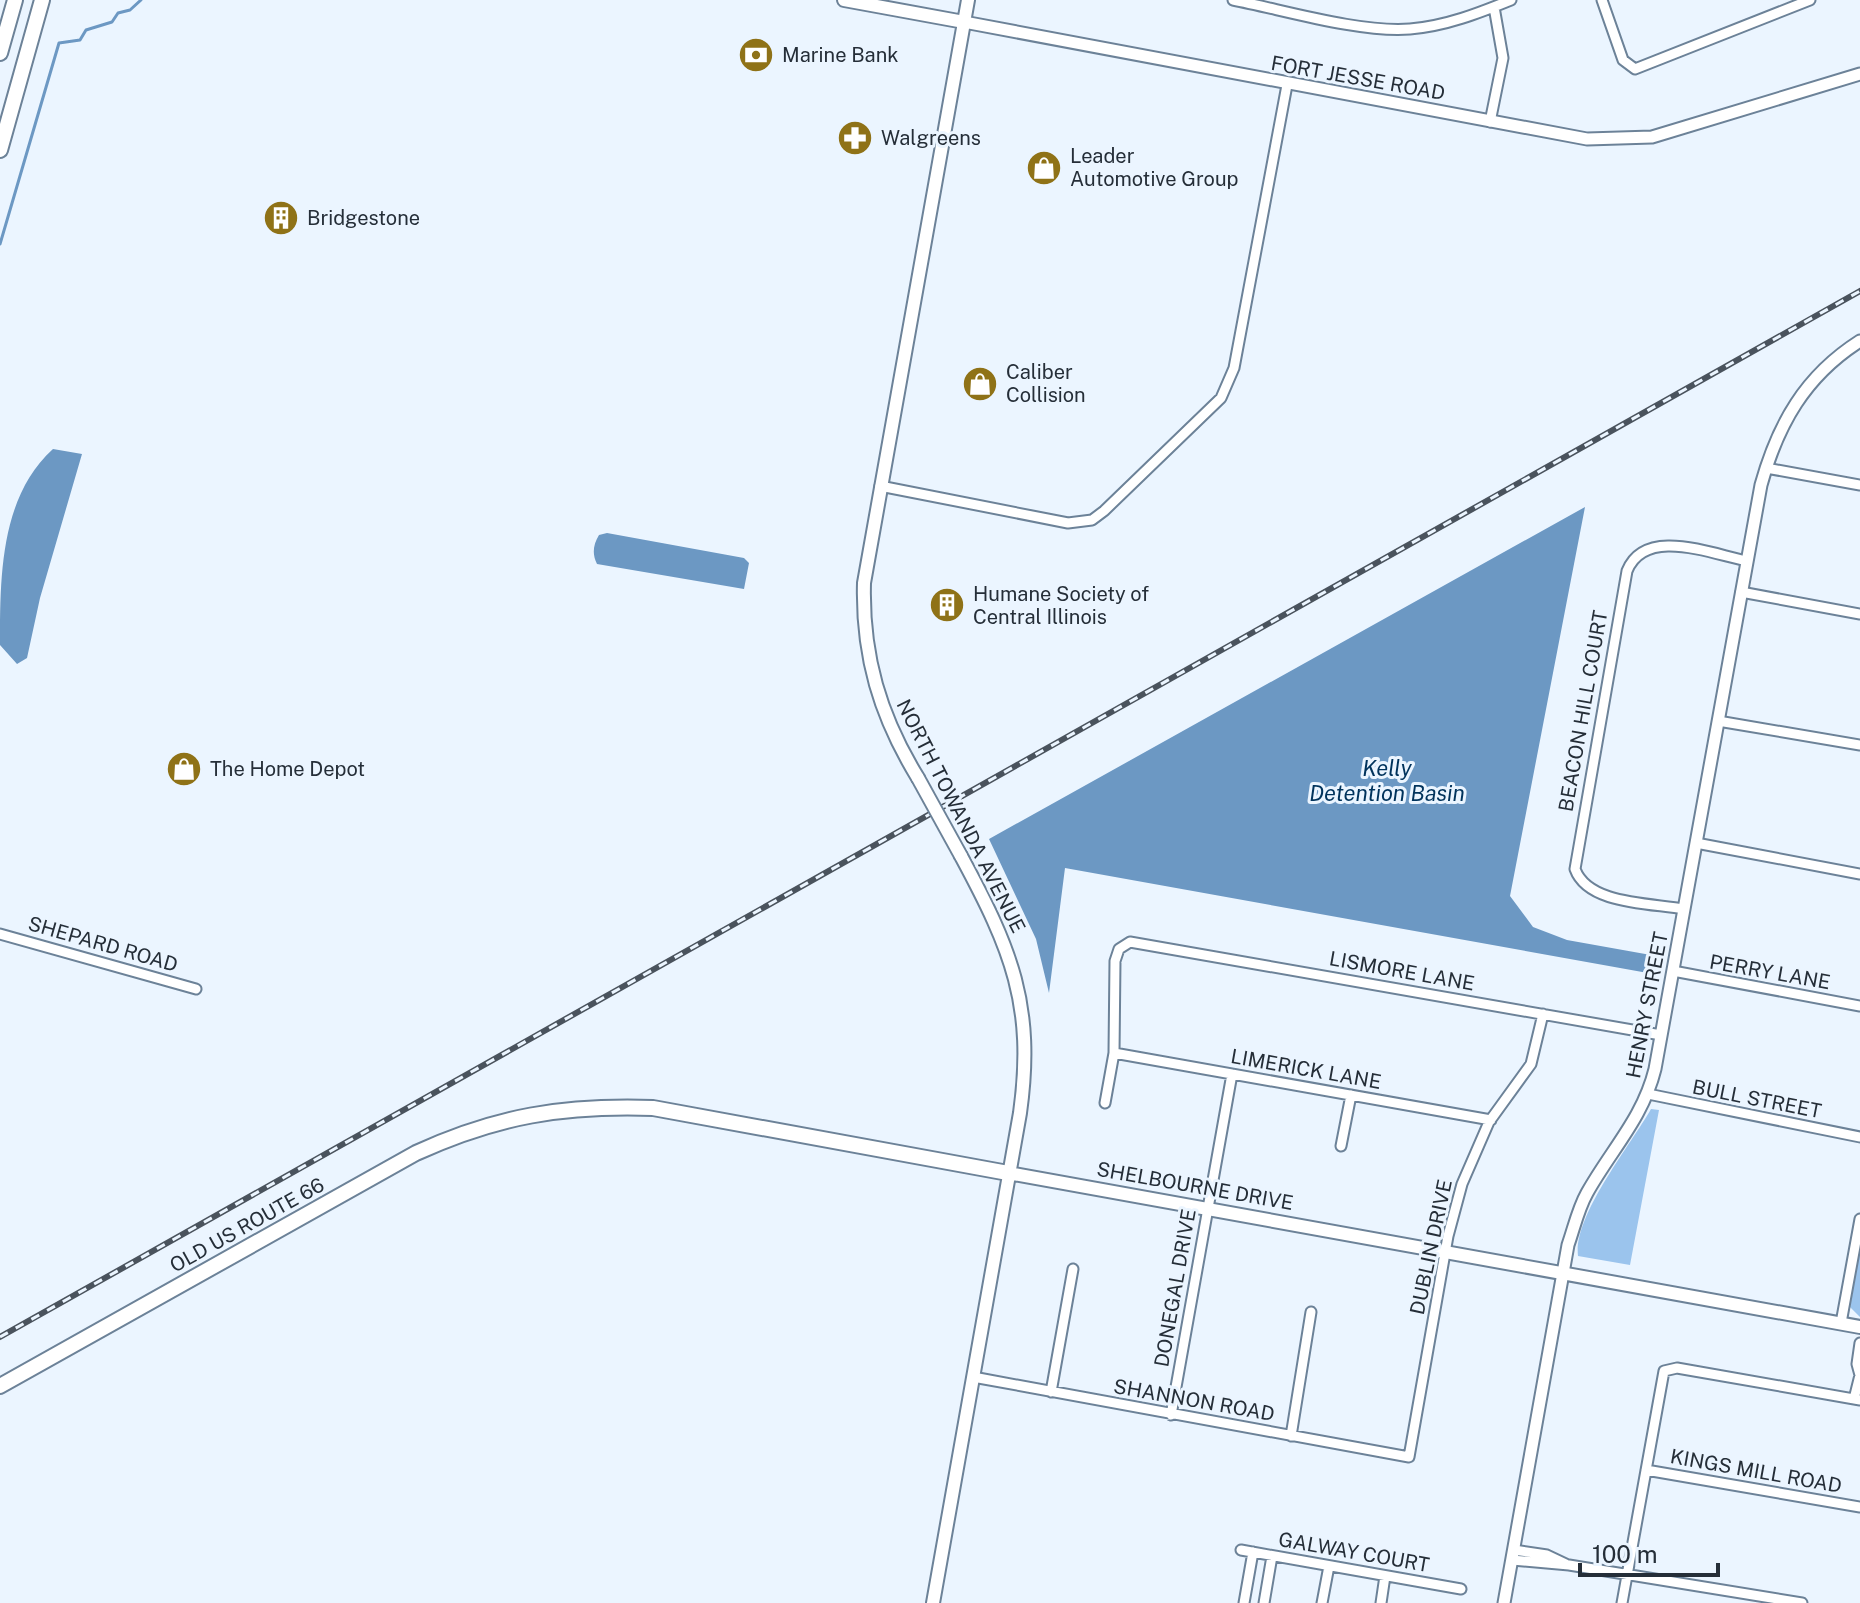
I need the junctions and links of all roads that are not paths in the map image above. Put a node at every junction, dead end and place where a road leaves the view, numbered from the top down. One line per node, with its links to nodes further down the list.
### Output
1 (15, 0): 11 (main road)
2 (42, 0): 15 (main road)
3 (844, 0): 10 (main road, FORT JESSE ROAD)
4 (968, 0): 10 (main road, NORTH TOWANDA AVENUE)
5 (1233, 0): 9 (street)
6 (1511, 0): 9 (street)
7 (1602, 0): 8 (street)
8 (1810, 0)
9 (1494, 7): 14 (street)
10 (964, 22): 13 (street, FORT JESSE ROAD); 19 (main road, NORTH TOWANDA AVENUE)
11 (0, 53)
12 (1860, 74): 14 (street, FORT JESSE ROAD)
13 (1287, 85): 14 (street, FORT JESSE ROAD); 19 (street)
14 (1490, 122)
15 (0, 150)
16 (1860, 341): 17 (street, HENRY STREET)
17 (1766, 468): 18 (street); 20 (street, HENRY STREET)
18 (1860, 485)
19 (880, 486): 43 (main road, NORTH TOWANDA AVENUE, bridge)
20 (1747, 561): 21 (street, HENRY STREET); 27 (street, BEACON HILL COURT)
21 (1741, 592): 22 (street); 23 (street, HENRY STREET)
22 (1860, 614)
23 (1718, 721): 24 (street); 25 (street, HENRY STREET)
24 (1860, 745)
25 (1696, 843): 26 (street); 27 (street, HENRY STREET)
26 (1860, 874)
27 (1684, 909): 29 (street, HENRY STREET)
28 (0, 934): 30 (street, SHEPARD ROAD)
29 (1673, 971): 31 (street, PERRY LANE); 33 (street, HENRY STREET)
30 (196, 989)
31 (1860, 1006)
32 (1543, 1014): 33 (street, LISMORE LANE); 34 (street, LISMORE LANE); 40 (street, DUBLIN DRIVE)
33 (1661, 1035): 36 (street, HENRY STREET)
34 (1114, 1053): 35 (street, LIMERICK LANE); 38 (street)
35 (1232, 1074): 37 (street, LIMERICK LANE); 44 (street, DONEGAL DRIVE)
36 (1648, 1094): 41 (street, BULL STREET); 48 (street, HENRY STREET)
37 (1351, 1095): 40 (street, LIMERICK LANE); 42 (street)
38 (1105, 1103)
39 (520, 1116): 43 (main road, SHELBOURNE DRIVE); 55 (main road, OLD US ROUTE 66)
40 (1491, 1120): 46 (street, DUBLIN DRIVE)
41 (1860, 1137)
42 (1341, 1146)
43 (1008, 1173): 44 (main road, SHELBOURNE DRIVE); 54 (main road, NORTH TOWANDA AVENUE)
44 (1208, 1208): 46 (main road, SHELBOURNE DRIVE); 58 (street, DONEGAL DRIVE)
45 (1860, 1219): 50 (street)
46 (1446, 1251): 48 (main road, SHELBOURNE DRIVE); 60 (street, DUBLIN DRIVE)
47 (1073, 1269): 56 (street)
48 (1562, 1273): 50 (main road, SHELBOURNE DRIVE); 65 (street, HENRY STREET)
49 (1311, 1312): 59 (street)
50 (1841, 1323): 51 (main road, SHELBOURNE DRIVE)
51 (1860, 1327)
52 (1860, 1343): 53 (street)
53 (1860, 1375): 57 (street)
54 (973, 1377): 56 (street, SHANNON ROAD); 71 (main road, NORTH TOWANDA AVENUE)
55 (0, 1386)
56 (1051, 1392): 58 (street, SHANNON ROAD)
57 (1857, 1399): 61 (street)
58 (1171, 1415): 59 (street, SHANNON ROAD)
59 (1291, 1436): 60 (street, SHANNON ROAD)
60 (1409, 1457)
61 (1646, 1470): 62 (street, KINGS MILL ROAD); 68 (street)
62 (1860, 1507)
63 (1241, 1550): 64 (street, GALWAY COURT)
64 (1253, 1552): 66 (street, GALWAY COURT); 72 (street)
65 (1513, 1555): 68 (street); 76 (street, HENRY STREET)
66 (1272, 1556): 67 (street, GALWAY COURT); 73 (street)
67 (1329, 1566): 69 (street, GALWAY COURT); 74 (street)
68 (1627, 1575): 77 (street); 78 (street)
69 (1385, 1576): 70 (street, GALWAY COURT); 75 (street)
70 (1461, 1589)
71 (933, 1603)
72 (1244, 1603)
73 (1264, 1603)
74 (1322, 1603)
75 (1381, 1603)
76 (1504, 1603)
77 (1622, 1603)
78 (1802, 1603)

